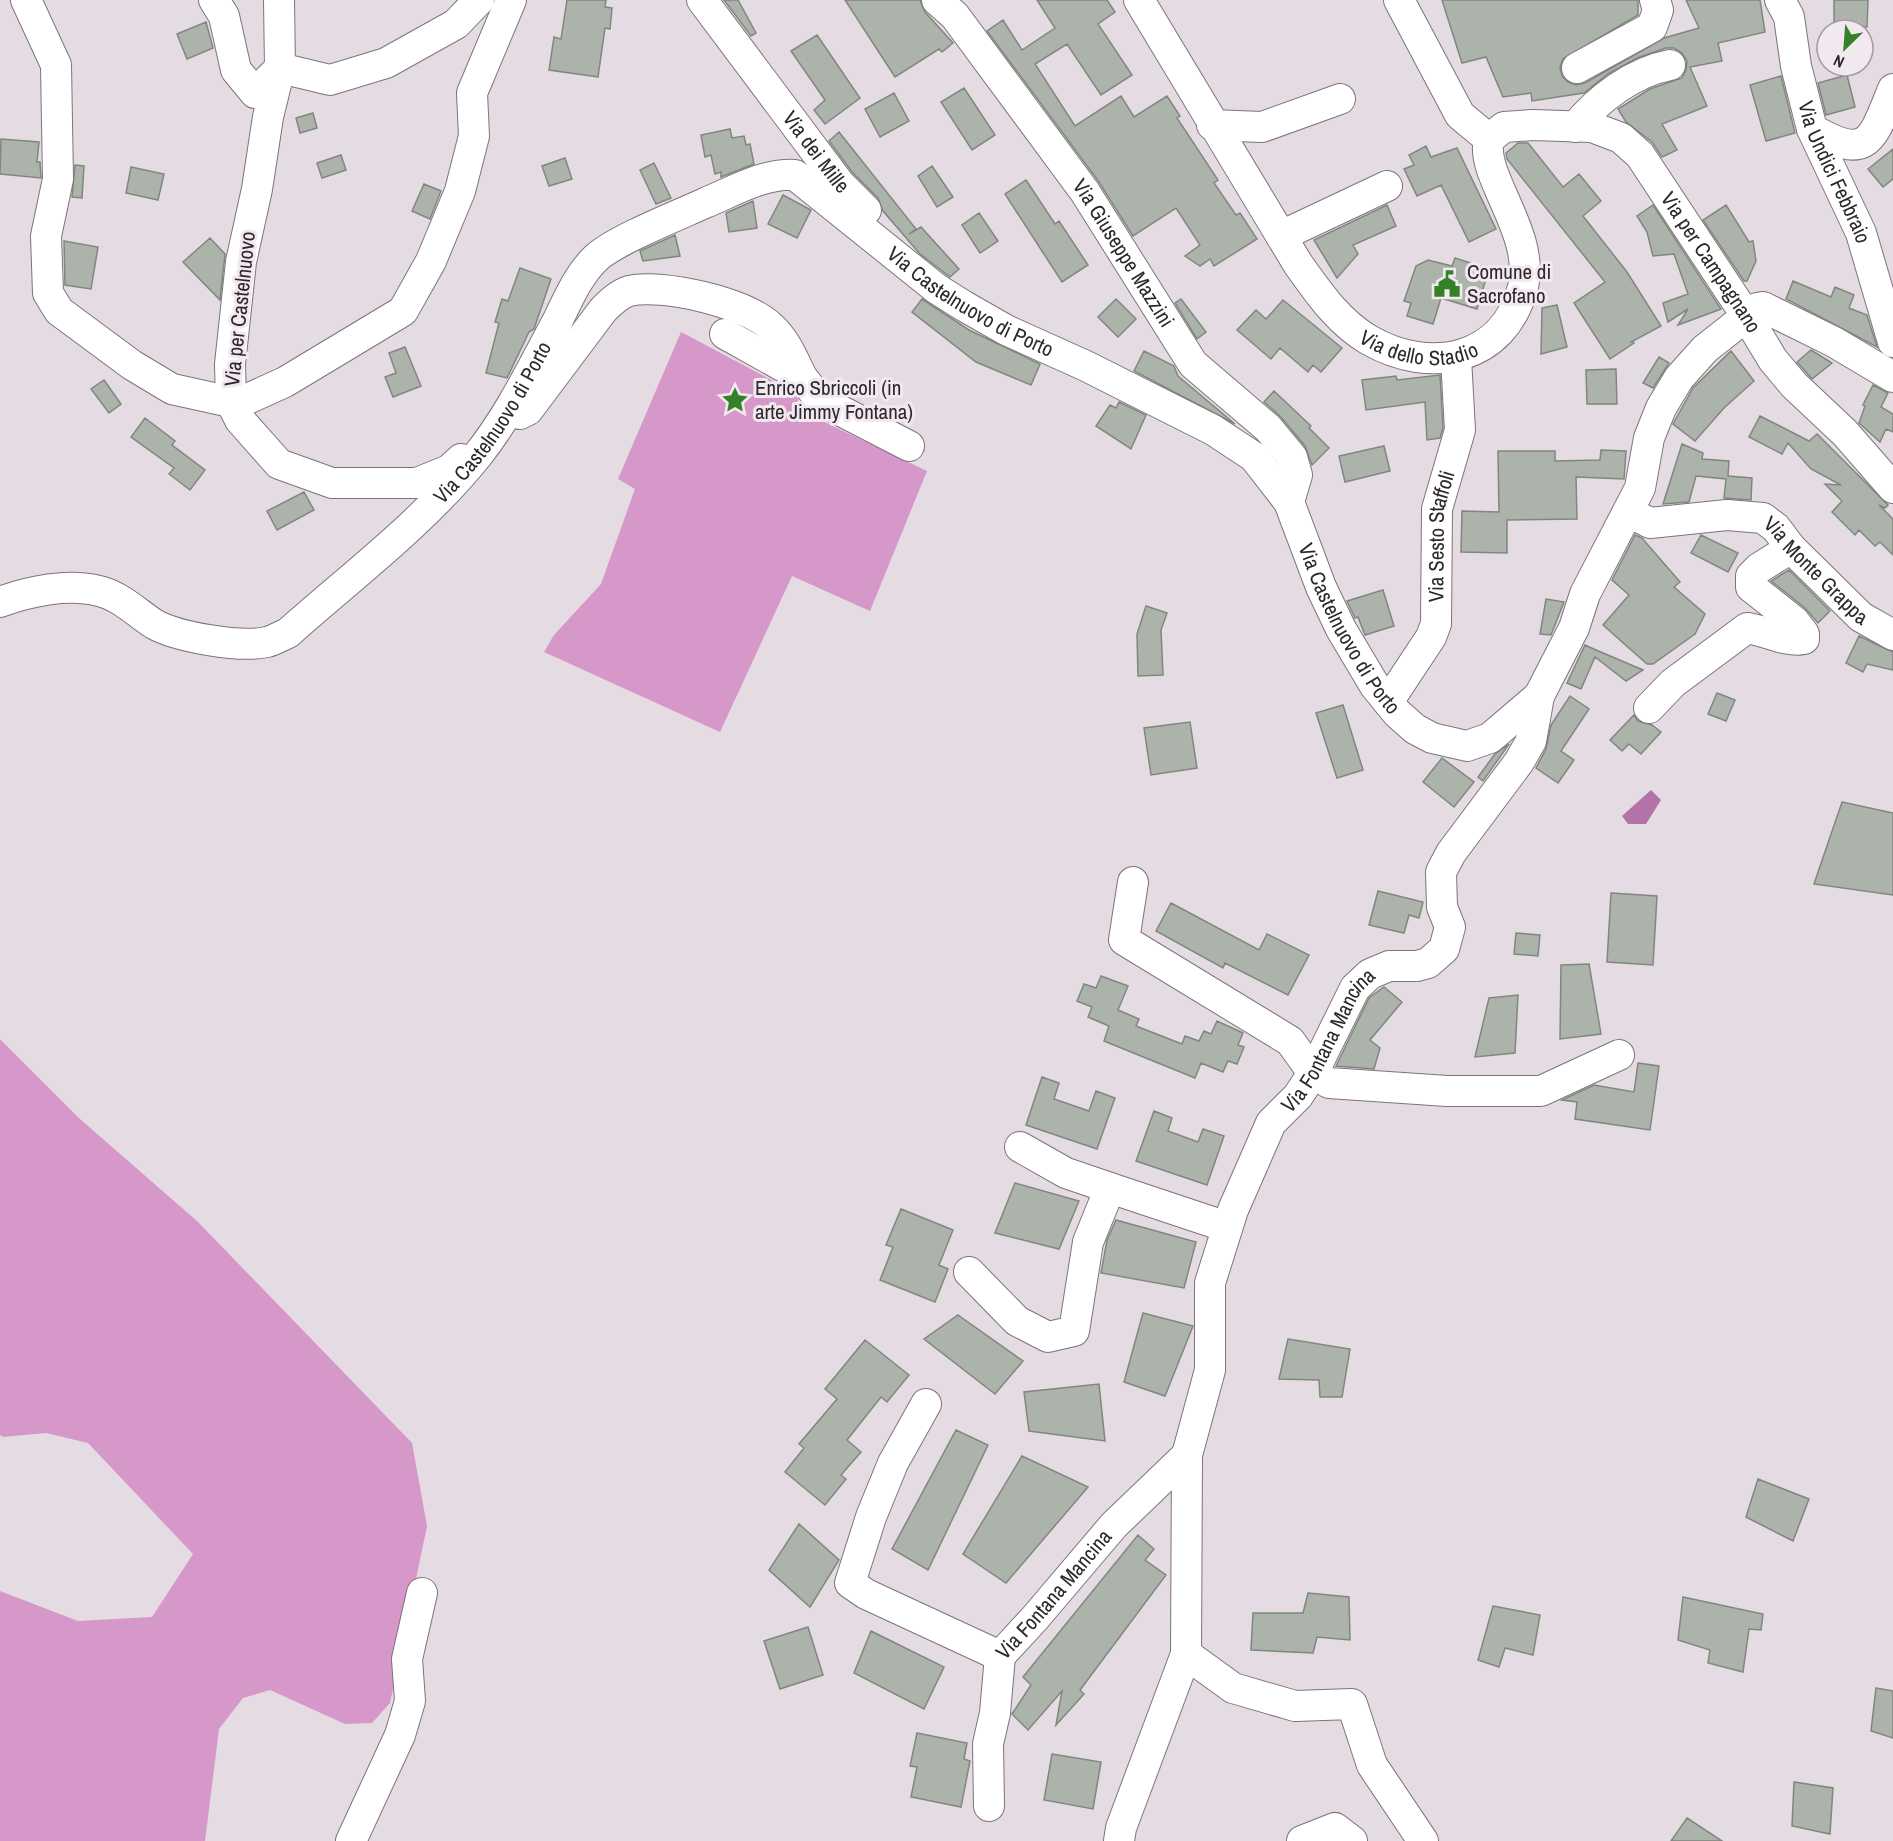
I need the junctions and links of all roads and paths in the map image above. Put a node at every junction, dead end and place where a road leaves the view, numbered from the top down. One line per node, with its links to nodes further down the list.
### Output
1 (26, 0): 32 (street)
2 (214, 0): 13 (street)
3 (279, 0): 13 (street, Via per Castelnuovo)
4 (479, 0): 13 (street)
5 (511, 0): 32 (street)
6 (702, 0): 25 (street, Via dei Mille)
7 (937, 0): 36 (street, Via Giuseppe Mazzini)
8 (1139, 0): 17 (street, Via dello Stadio)
9 (1399, 0): 20 (street)
10 (1655, 0): 14 (street)
11 (1780, 0): 19 (street, Via Undici Febbraio)
12 (1670, 65): 18 (street)
13 (280, 68): 32 (street, Via per Castelnuovo)
14 (1577, 68)
15 (1893, 89): 21 (street)
16 (1340, 99): 17 (street)
17 (1212, 124): 24 (street, Via dello Stadio)
18 (1575, 127): 20 (street, Via per Campagnano); 26 (street, Via per Campagnano)
19 (1812, 129): 21 (street); 23 (street, Via Undici Febbraio)
20 (1489, 139): 29 (street, Via dello Stadio)
21 (1849, 147): 23 (street)
22 (1387, 186): 24 (street)
23 (1841, 193): 28 (street, Via Undici Febbraio)
24 (1281, 236): 29 (street, Via dello Stadio)
25 (937, 289): 33 (street, Via Castelnuovo di Porto); 36 (street, Via Castelnuovo di Porto)
26 (1747, 317): 31 (street); 35 (street, Via per Campagnano); 37 (street, Via Castelnuovo di Porto)
27 (726, 334): 30 (street)
28 (1893, 342)
29 (1456, 358): 42 (street, Via Sesto Staffoli)
30 (802, 377): 33 (street); 34 (street)
31 (1893, 377)
32 (231, 402): 33 (street, Via per Castelnuovo)
33 (503, 422): 39 (street, Via Castelnuovo di Porto)
34 (909, 446)
35 (1893, 488)
36 (1289, 502): 42 (street, Via Castelnuovo di Porto)
37 (1629, 512): 38 (street, Via Monte Grappa); 41 (street, Via Castelnuovo di Porto)
38 (1791, 548): 40 (street, Via Monte Grappa); 43 (street)
39 (0, 602)
40 (1893, 635)
41 (1539, 696): 42 (street, Via Castelnuovo di Porto); 46 (street, Via Fontana Mancina)
42 (1388, 702)
43 (1649, 708)
44 (1133, 882): 46 (street)
45 (1619, 1055): 46 (street)
46 (1313, 1073): 49 (street, Via Fontana Mancina)
47 (1020, 1147): 48 (street)
48 (1110, 1188): 49 (street); 50 (street)
49 (1227, 1227): 52 (street, Via Fontana Mancina)
50 (969, 1272)
51 (927, 1404): 55 (street, Via Fontana Mancina)
52 (1187, 1455): 54 (street, Via Fontana Mancina); 55 (street, Via Fontana Mancina)
53 (422, 1593): 57 (street)
54 (1186, 1654): 58 (street, Via Fontana Mancina); 61 (street)
55 (1000, 1656): 56 (street)
56 (989, 1806)
57 (351, 1841)
58 (1119, 1841)
59 (1302, 1841): 60 (street)
60 (1352, 1841)
61 (1423, 1841)

